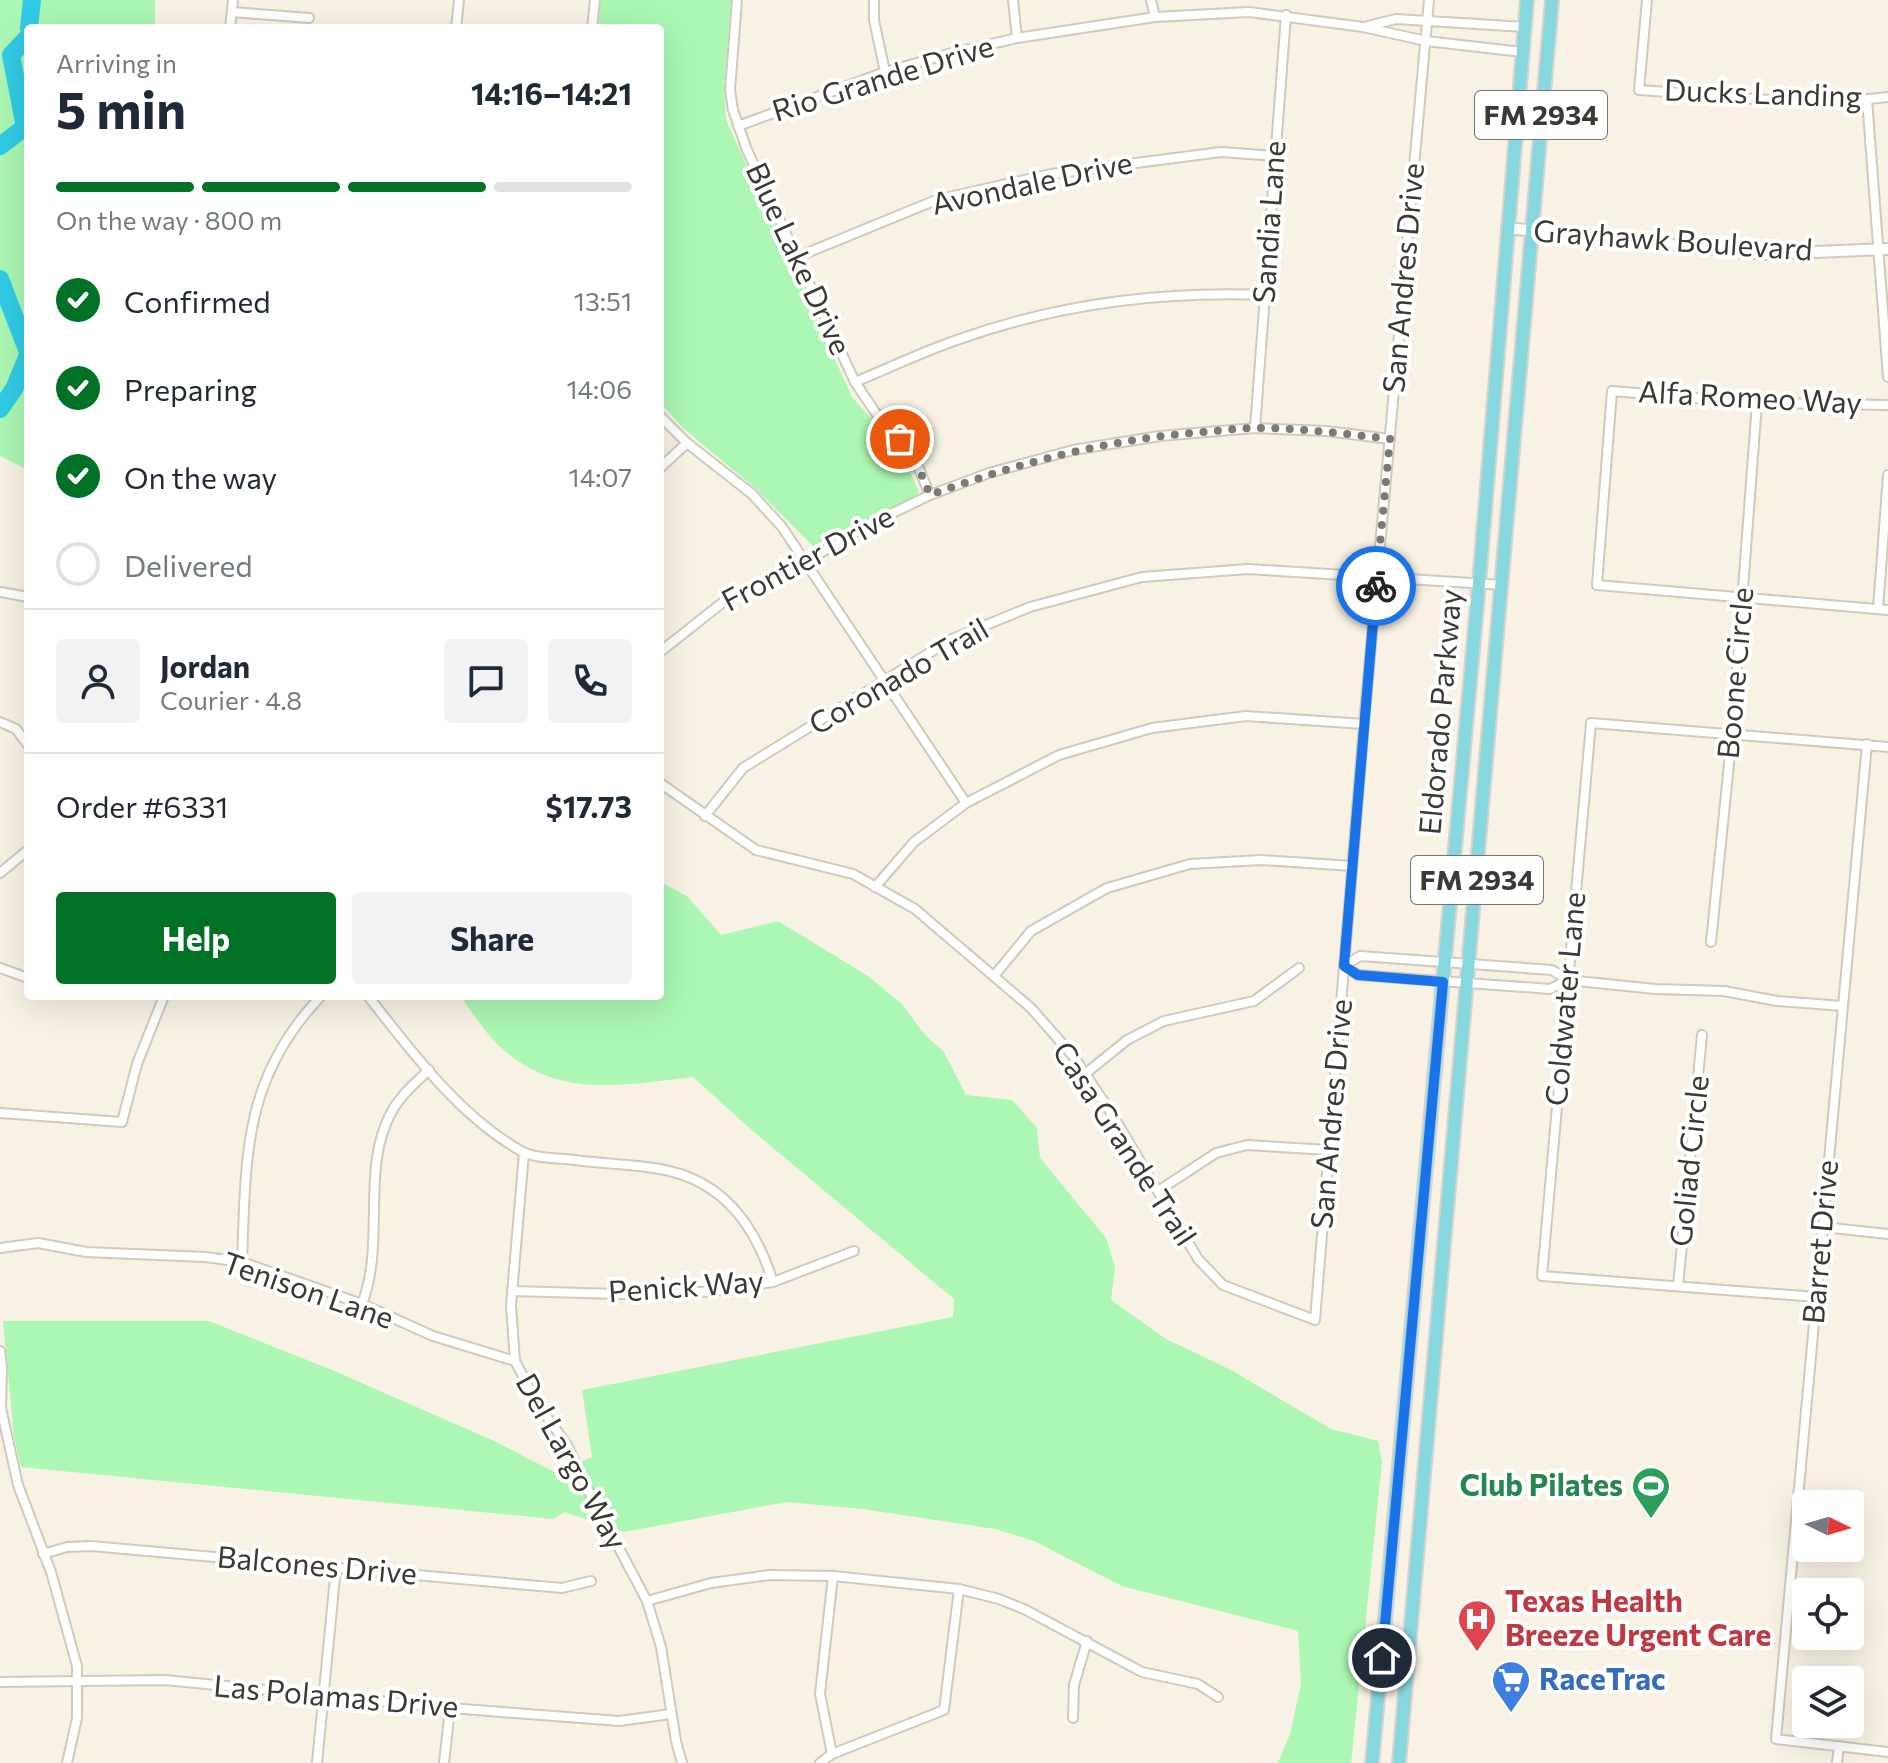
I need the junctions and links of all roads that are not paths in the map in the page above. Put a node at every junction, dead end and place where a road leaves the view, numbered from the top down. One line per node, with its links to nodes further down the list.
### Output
1 (233, 0): 12 (street)
2 (459, 0): 18 (street)
3 (595, 0): 19 (street)
4 (737, 0): 28 (street, Blue Lake Drive)
5 (874, 0): 25 (street)
6 (1013, 0): 22 (street)
7 (1151, 0): 14 (street)
8 (1429, 0): 16 (street, San Andres Drive)
9 (1527, 0): 21 (main road, Eldorado Parkway / FM 2934)
10 (1552, 0): 31 (main road, Eldorado Parkway / FM 2934)
11 (1647, 0): 27 (street, Ducks Landing)
12 (232, 12): 15 (street); 17 (street)
13 (1286, 15): 14 (street, Rio Grande Drive); 20 (street, Rio Grande Drive); 29 (street, Sandia Lane)
14 (1155, 17): 22 (street, Rio Grande Drive)
15 (309, 18)
16 (1428, 20): 20 (street, Rio Grande Drive); 21 (street, Rio Grande Drive); 23 (street, San Andres Drive)
17 (230, 24)
18 (456, 24)
19 (592, 24)
20 (1363, 27): 23 (street, Rio Grande Drive)
21 (1525, 27): 24 (main road, Eldorado Parkway / FM 2934)
22 (1017, 38): 25 (street, Rio Grande Drive)
23 (1426, 41): 24 (street, Rio Grande Drive); 41 (street, San Andres Drive)
24 (1522, 52): 30 (main road, Eldorado Parkway / FM 2934)
25 (885, 72): 28 (street, Rio Grande Drive)
26 (1888, 97): 27 (street, Ducks Landing)
27 (1867, 99): 32 (street)
28 (738, 126): 33 (street, Blue Lake Drive)
29 (1275, 156): 33 (street, Avondale Drive); 34 (street, Sandia Lane)
30 (1507, 228): 31 (street, Grayhawk Boulevard); 48 (main road, Eldorado Parkway / FM 2934)
31 (1531, 230): 32 (street, Grayhawk Boulevard); 49 (main road, Eldorado Parkway / FM 2934)
32 (1883, 249): 35 (street)
33 (797, 257): 36 (street, Blue Lake Drive)
34 (1265, 295): 36 (street); 40 (street, Sandia Lane)
35 (1888, 377)
36 (855, 382): 45 (street, Blue Lake Drive)
37 (1757, 403): 38 (street, Alfa Romeo Way); 52 (street, Boone Circle); 52 (street, Alfa Romeo Way)
38 (1888, 405)
39 (664, 420): 42 (street)
40 (1255, 428): 41 (street, Frontier Drive); 45 (street, Frontier Drive)
41 (1390, 439): 47 (street, San Andres Drive)
42 (687, 443): 43 (street); 46 (street)
43 (664, 464)
44 (1888, 475): 53 (street)
45 (930, 495): 46 (street, Frontier Drive)
46 (804, 562): 55 (street, Frontier Drive); 56 (street)
47 (1377, 576): 48 (street, Coronado Trail); 56 (street, Coronado Trail); 58 (street, San Andres Drive)
48 (1479, 583): 49 (street, Coronado Trail); 71 (main road, Eldorado Parkway / FM 2934)
49 (1503, 585): 72 (main road, Eldorado Parkway / FM 2934)
50 (0, 592): 51 (street)
51 (24, 596)
52 (1742, 596): 53 (street); 59 (street, Boone Circle)
53 (1878, 609): 54 (street)
54 (1888, 610)
55 (664, 649)
56 (885, 681): 64 (street); 65 (street, Coronado Trail)
57 (0, 722): 60 (street)
58 (1364, 724): 64 (street); 67 (street, San Andres Drive)
59 (1732, 734): 61 (street); 70 (street, Boone Circle); 78 (street, Coldwater Lane)
60 (24, 740)
61 (1867, 744): 62 (street); 84 (street, Barret Drive)
62 (1888, 747)
63 (664, 786): 65 (street, Casa Grande Trail)
64 (966, 803): 69 (street)
65 (705, 816): 69 (street, Casa Grande Trail)
66 (24, 853): 68 (street)
67 (1352, 866): 73 (street, San Andres Drive); 76 (street)
68 (0, 873)
69 (875, 887): 76 (street, Casa Grande Trail)
70 (1711, 942)
71 (1445, 963): 72 (street); 73 (street); 79 (main road, Eldorado Parkway / FM 2934)
72 (1469, 964): 78 (street); 80 (main road, Eldorado Parkway / FM 2934)
73 (1344, 966): 79 (street); 89 (street, San Andres Drive)
74 (0, 968): 77 (street)
75 (1299, 968): 87 (street)
76 (994, 976): 87 (street, Casa Grande Trail)
77 (24, 977)
78 (1568, 980): 80 (street); 84 (street); 98 (street, Coldwater Lane)
79 (1443, 982): 80 (street); 106 (main road, Eldorado Parkway / FM 2934)
80 (1468, 983): 107 (main road, Eldorado Parkway / FM 2934)
81 (162, 1000): 88 (street)
82 (318, 1000): 96 (street)
83 (371, 1000): 86 (street)
84 (1843, 1006): 92 (street, Barret Drive)
85 (1702, 1035): 98 (street, Goliad Circle)
86 (429, 1070): 90 (street); 101 (street)
87 (1085, 1074): 91 (street, Casa Grande Trail)
88 (0, 1113)
89 (1329, 1150): 91 (street); 102 (street, San Andres Drive)
90 (524, 1153): 97 (street); 99 (street, Del Largo Way)
91 (1158, 1191): 102 (street, Casa Grande Trail)
92 (1823, 1227): 93 (street); 100 (street, Barret Drive)
93 (1888, 1234)
94 (0, 1248): 96 (street, Tenison Lane)
95 (854, 1251): 97 (street, Penick Way)
96 (242, 1262): 101 (street, Tenison Lane)
97 (773, 1282): 99 (street, Penick Way)
98 (1678, 1286): 100 (street)
99 (512, 1291): 104 (street, Del Largo Way)
100 (1816, 1297): 122 (street, Barret Drive)
101 (362, 1304): 104 (street, Tenison Lane)
102 (1315, 1320)
103 (0, 1351): 105 (street)
104 (515, 1361): 113 (street, Del Largo Way)
105 (0, 1403): 108 (street)
106 (1393, 1528): 107 (main road); 130 (main road, Eldorado Parkway / FM 2934)
107 (1419, 1530): 131 (main road, Eldorado Parkway / FM 2934)
108 (43, 1554): 109 (street, Balcones Drive); 115 (street)
109 (336, 1567): 111 (street, Balcones Drive); 117 (street)
110 (833, 1576): 112 (street); 113 (street); 124 (street)
111 (591, 1581)
112 (959, 1589): 114 (street); 124 (street)
113 (647, 1601): 120 (street, Del Largo Way)
114 (1087, 1641): 118 (street); 121 (street)
115 (77, 1680): 116 (street, Las Polamas Drive); 117 (street, Las Polamas Drive); 125 (street)
116 (0, 1682)
117 (324, 1695): 119 (street, Las Polamas Drive); 126 (street)
118 (1218, 1697)
119 (450, 1708): 120 (street, Las Polamas Drive); 127 (street)
120 (671, 1714): 128 (street, Del Largo Way)
121 (1073, 1718)
122 (1839, 1746): 123 (street); 132 (street)
123 (1888, 1752)
124 (832, 1754): 129 (street)
125 (67, 1763)
126 (317, 1763)
127 (444, 1763)
128 (682, 1763)
129 (820, 1763)
130 (1372, 1763)
131 (1399, 1763)
132 (1837, 1763)

